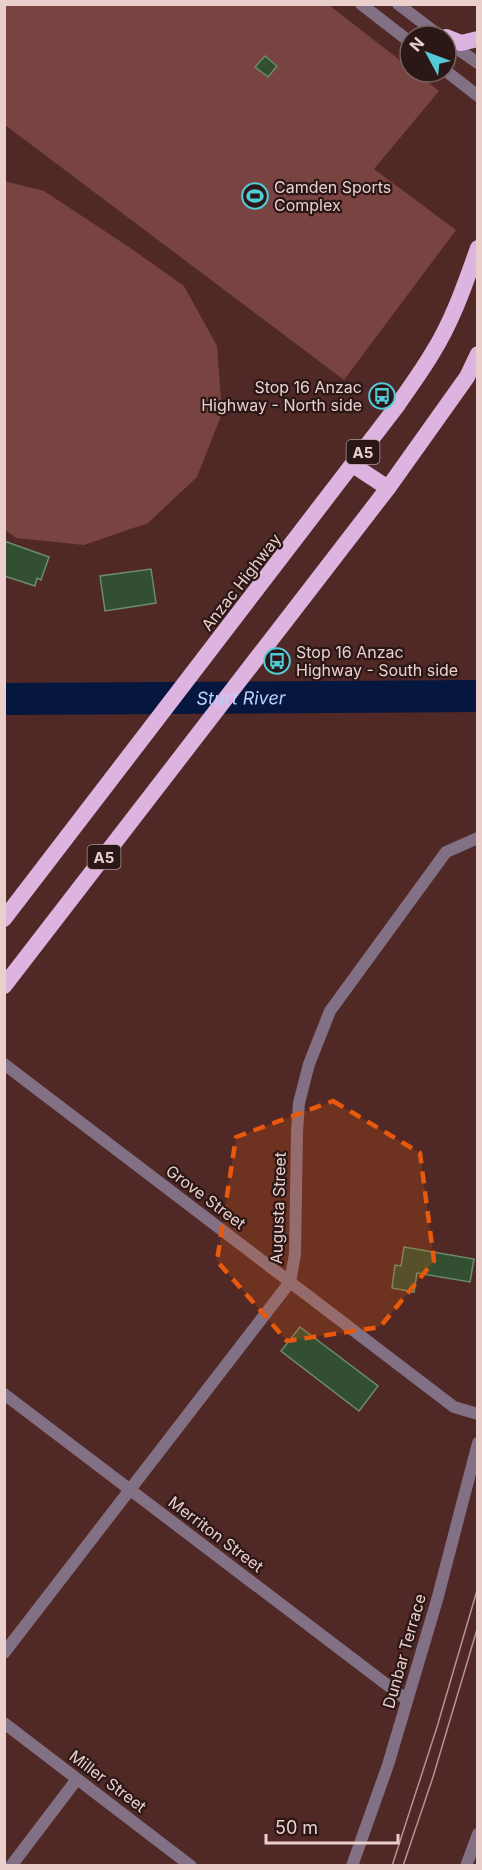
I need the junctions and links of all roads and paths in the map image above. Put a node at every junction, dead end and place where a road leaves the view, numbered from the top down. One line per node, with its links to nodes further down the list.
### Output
1 (361, 4): 4 (street)
2 (398, 4): 3 (street)
3 (425, 24)
4 (398, 33)
5 (477, 39): 6 (highway)
6 (458, 42)
7 (458, 48): 8 (street)
8 (477, 63)
9 (458, 81): 10 (street)
10 (477, 96)
11 (477, 248): 13 (highway, Anzac Highway / A5)
12 (477, 354): 14 (highway, A5)
13 (353, 465): 14 (highway); 16 (highway, Anzac Highway / A5)
14 (388, 488): 17 (highway, A5)
15 (477, 838): 19 (street, Augusta Street)
16 (4, 919)
17 (4, 986)
18 (4, 1064): 19 (street, Grove Street)
19 (290, 1282): 21 (street, Grove Street); 23 (street, Augusta Street)
20 (4, 1394): 23 (street, Merriton Street)
21 (477, 1414)
22 (477, 1443): 25 (street, Dunbar Terrace)
23 (129, 1489): 24 (street, Augusta Street); 25 (street, Merriton Street)
24 (4, 1653)
25 (407, 1700): 31 (street, Dunbar Terrace)
26 (4, 1723): 27 (street, Miller Street)
27 (77, 1779): 29 (street); 30 (street, Miller Street)
28 (477, 1834): 32 (street)
29 (11, 1866)
30 (191, 1866)
31 (352, 1866)
32 (466, 1866)

